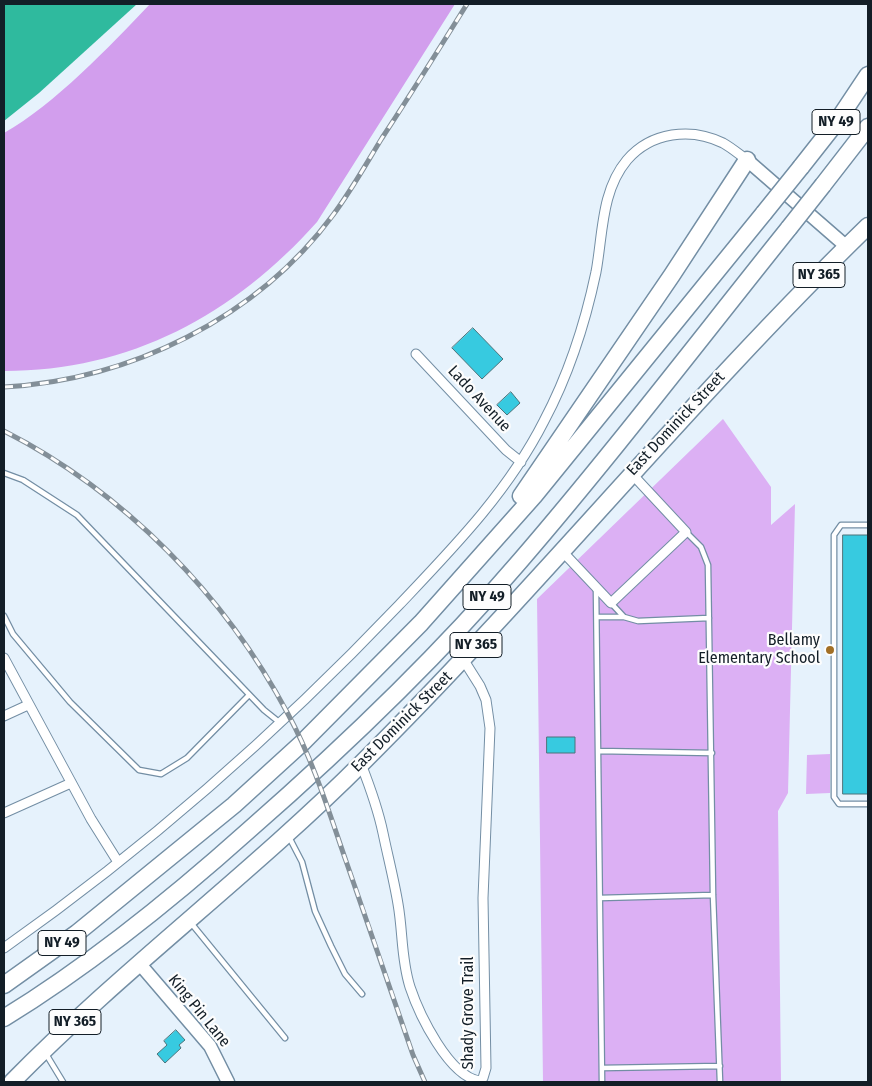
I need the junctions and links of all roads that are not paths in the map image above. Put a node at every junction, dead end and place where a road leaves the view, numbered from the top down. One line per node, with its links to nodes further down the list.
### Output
1 (868, 75): 13 (highway, NY 49, bridge)
2 (868, 127): 39 (highway, NY 49, bridge)
3 (748, 160): 5 (main road); 7 (street); 13 (highway)
4 (868, 226): 5 (highway, East Dominick Street / NY 365)
5 (847, 247): 9 (highway, East Dominick Street / NY 365)
6 (416, 354): 7 (street, Lado Avenue)
7 (521, 462): 25 (street)
8 (4, 473): 22 (lane)
9 (631, 473): 11 (street); 12 (highway, East Dominick Street / NY 365)
10 (868, 524): 30 (lane)
11 (686, 532): 15 (street); 19 (lane)
12 (561, 550): 14 (street); 21 (highway, East Dominick Street / NY 365)
13 (464, 577): 40 (highway, NY 49)
14 (596, 588): 15 (street); 17 (lane)
15 (611, 603): 18 (lane)
16 (4, 616): 22 (lane)
17 (597, 617): 18 (lane); 26 (lane)
18 (624, 617): 19 (lane)
19 (709, 618): 27 (lane)
20 (4, 658): 23 (street)
21 (463, 659): 28 (highway, East Dominick Street / NY 365); 28 (street, Shady Grove Trail)
22 (249, 695): 25 (lane)
23 (28, 705): 24 (street); 29 (street)
24 (4, 716)
25 (279, 722): 33 (street)
26 (598, 750): 27 (lane); 35 (lane)
27 (712, 753): 34 (lane)
28 (361, 764): 32 (highway, East Dominick Street / NY 365)
29 (71, 782): 31 (street); 33 (street)
30 (868, 804)
31 (4, 813)
32 (287, 834): 36 (highway, East Dominick Street / NY 365); 41 (lane)
33 (118, 862): 37 (street)
34 (713, 895): 35 (lane); 46 (lane)
35 (600, 898): 47 (lane)
36 (188, 920): 38 (highway, East Dominick Street / NY 365); 44 (lane)
37 (4, 948)
38 (139, 963): 45 (highway, East Dominick Street / NY 365); 50 (main road, King Pin Lane)
39 (54, 984): 42 (highway, NY 49); 43 (highway)
40 (4, 985)
41 (362, 994)
42 (4, 1018)
43 (4, 1031)
44 (285, 1038)
45 (44, 1051): 48 (highway, East Dominick Street / NY 365); 49 (lane)
46 (720, 1066): 47 (lane); 52 (lane)
47 (602, 1068): 51 (lane)
48 (12, 1082)
49 (63, 1082)
50 (228, 1082)
51 (602, 1082)
52 (720, 1082)

